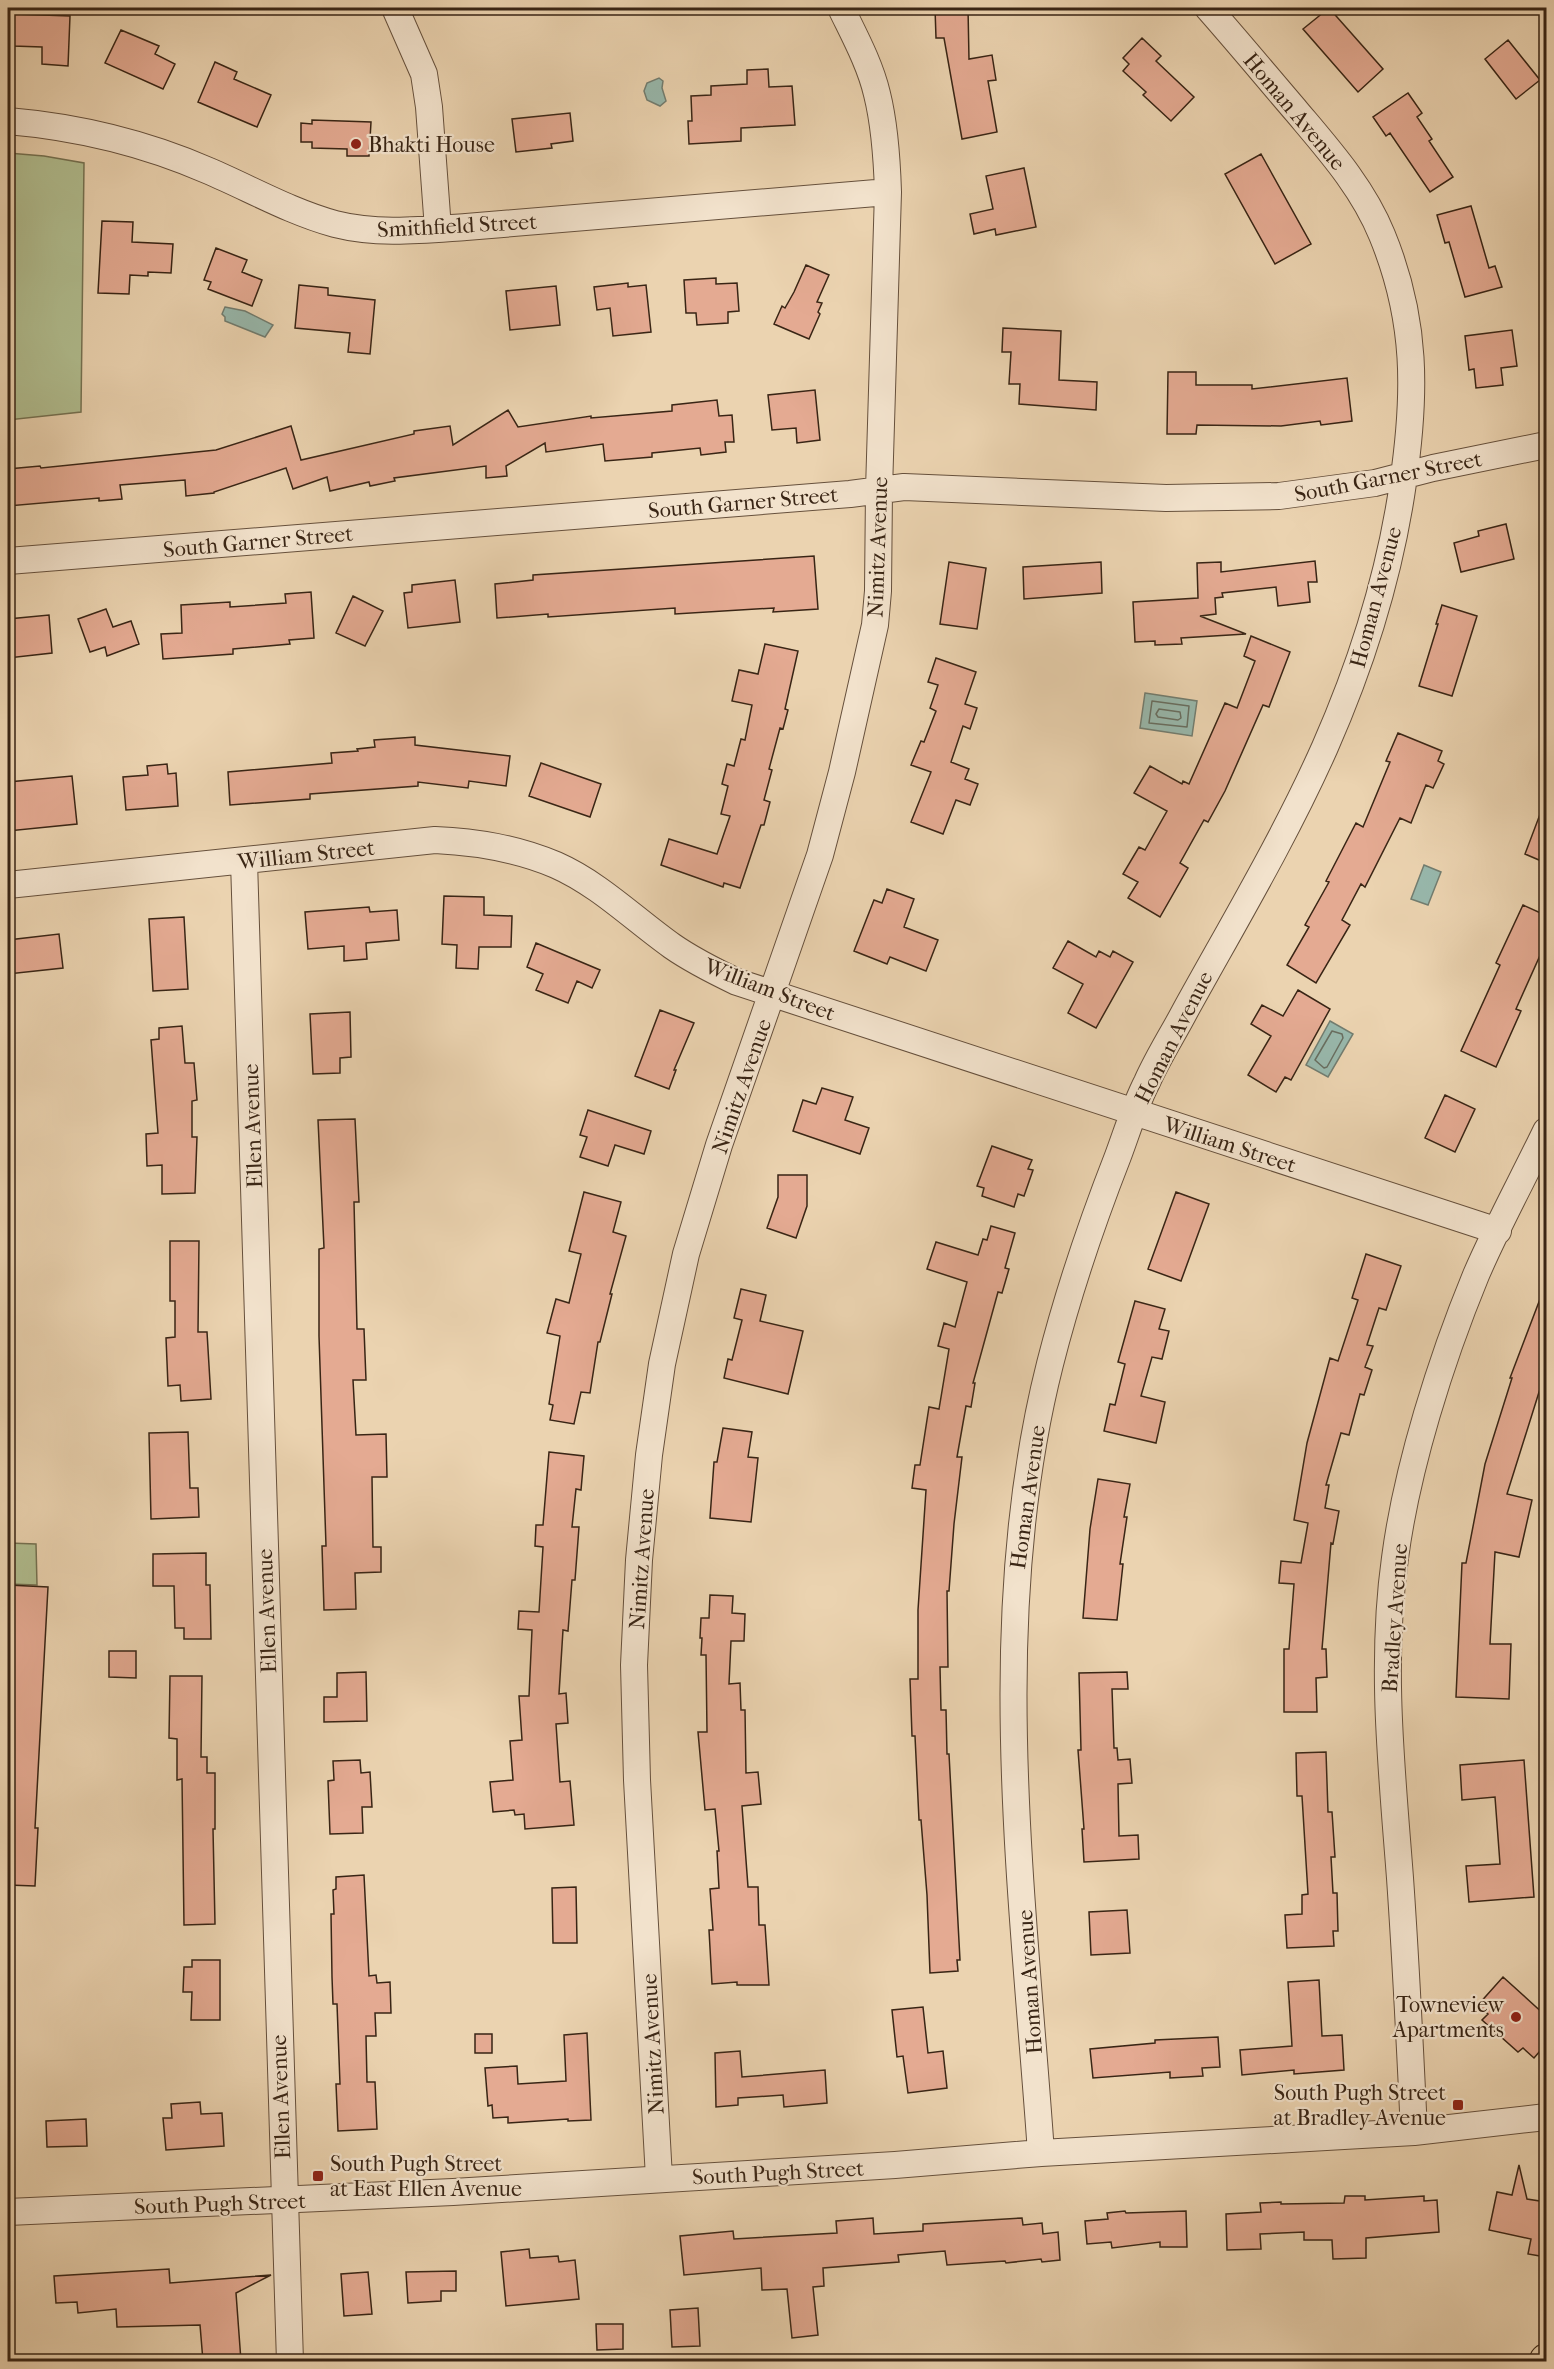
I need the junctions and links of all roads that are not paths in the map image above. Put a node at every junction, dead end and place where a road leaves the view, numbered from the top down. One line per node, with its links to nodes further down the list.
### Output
1 (395, 8): 6 (street)
2 (841, 8): 5 (street, Nimitz Avenue)
3 (1208, 8): 8 (street, Homan Avenue)
4 (8, 121): 6 (street, Smithfield Street)
5 (888, 192): 6 (street, Smithfield Street); 9 (street, Nimitz Avenue)
6 (438, 229)
7 (1546, 445): 8 (street, South Garner Street)
8 (1404, 475): 9 (street, South Garner Street); 14 (street, Homan Avenue)
9 (879, 490): 10 (street, South Garner Street); 13 (street, Nimitz Avenue)
10 (8, 561)
11 (244, 861): 12 (street, William Street); 13 (street, William Street); 21 (street, Ellen Avenue)
12 (8, 885)
13 (773, 994): 14 (street, William Street); 20 (street, Nimitz Avenue)
14 (1134, 1113): 16 (street, William Street); 19 (street, Homan Avenue)
15 (1546, 1131): 16 (street, Bradley Avenue)
16 (1498, 1231): 18 (street, Bradley Avenue)
17 (1546, 2117): 18 (street, South Pugh Street)
18 (1414, 2132): 19 (street, South Pugh Street)
19 (1041, 2153): 20 (street, South Pugh Street)
20 (659, 2178): 21 (street, South Pugh Street)
21 (283, 2200): 22 (street, South Pugh Street); 23 (street, Ellen Avenue)
22 (8, 2212)
23 (290, 2361)

